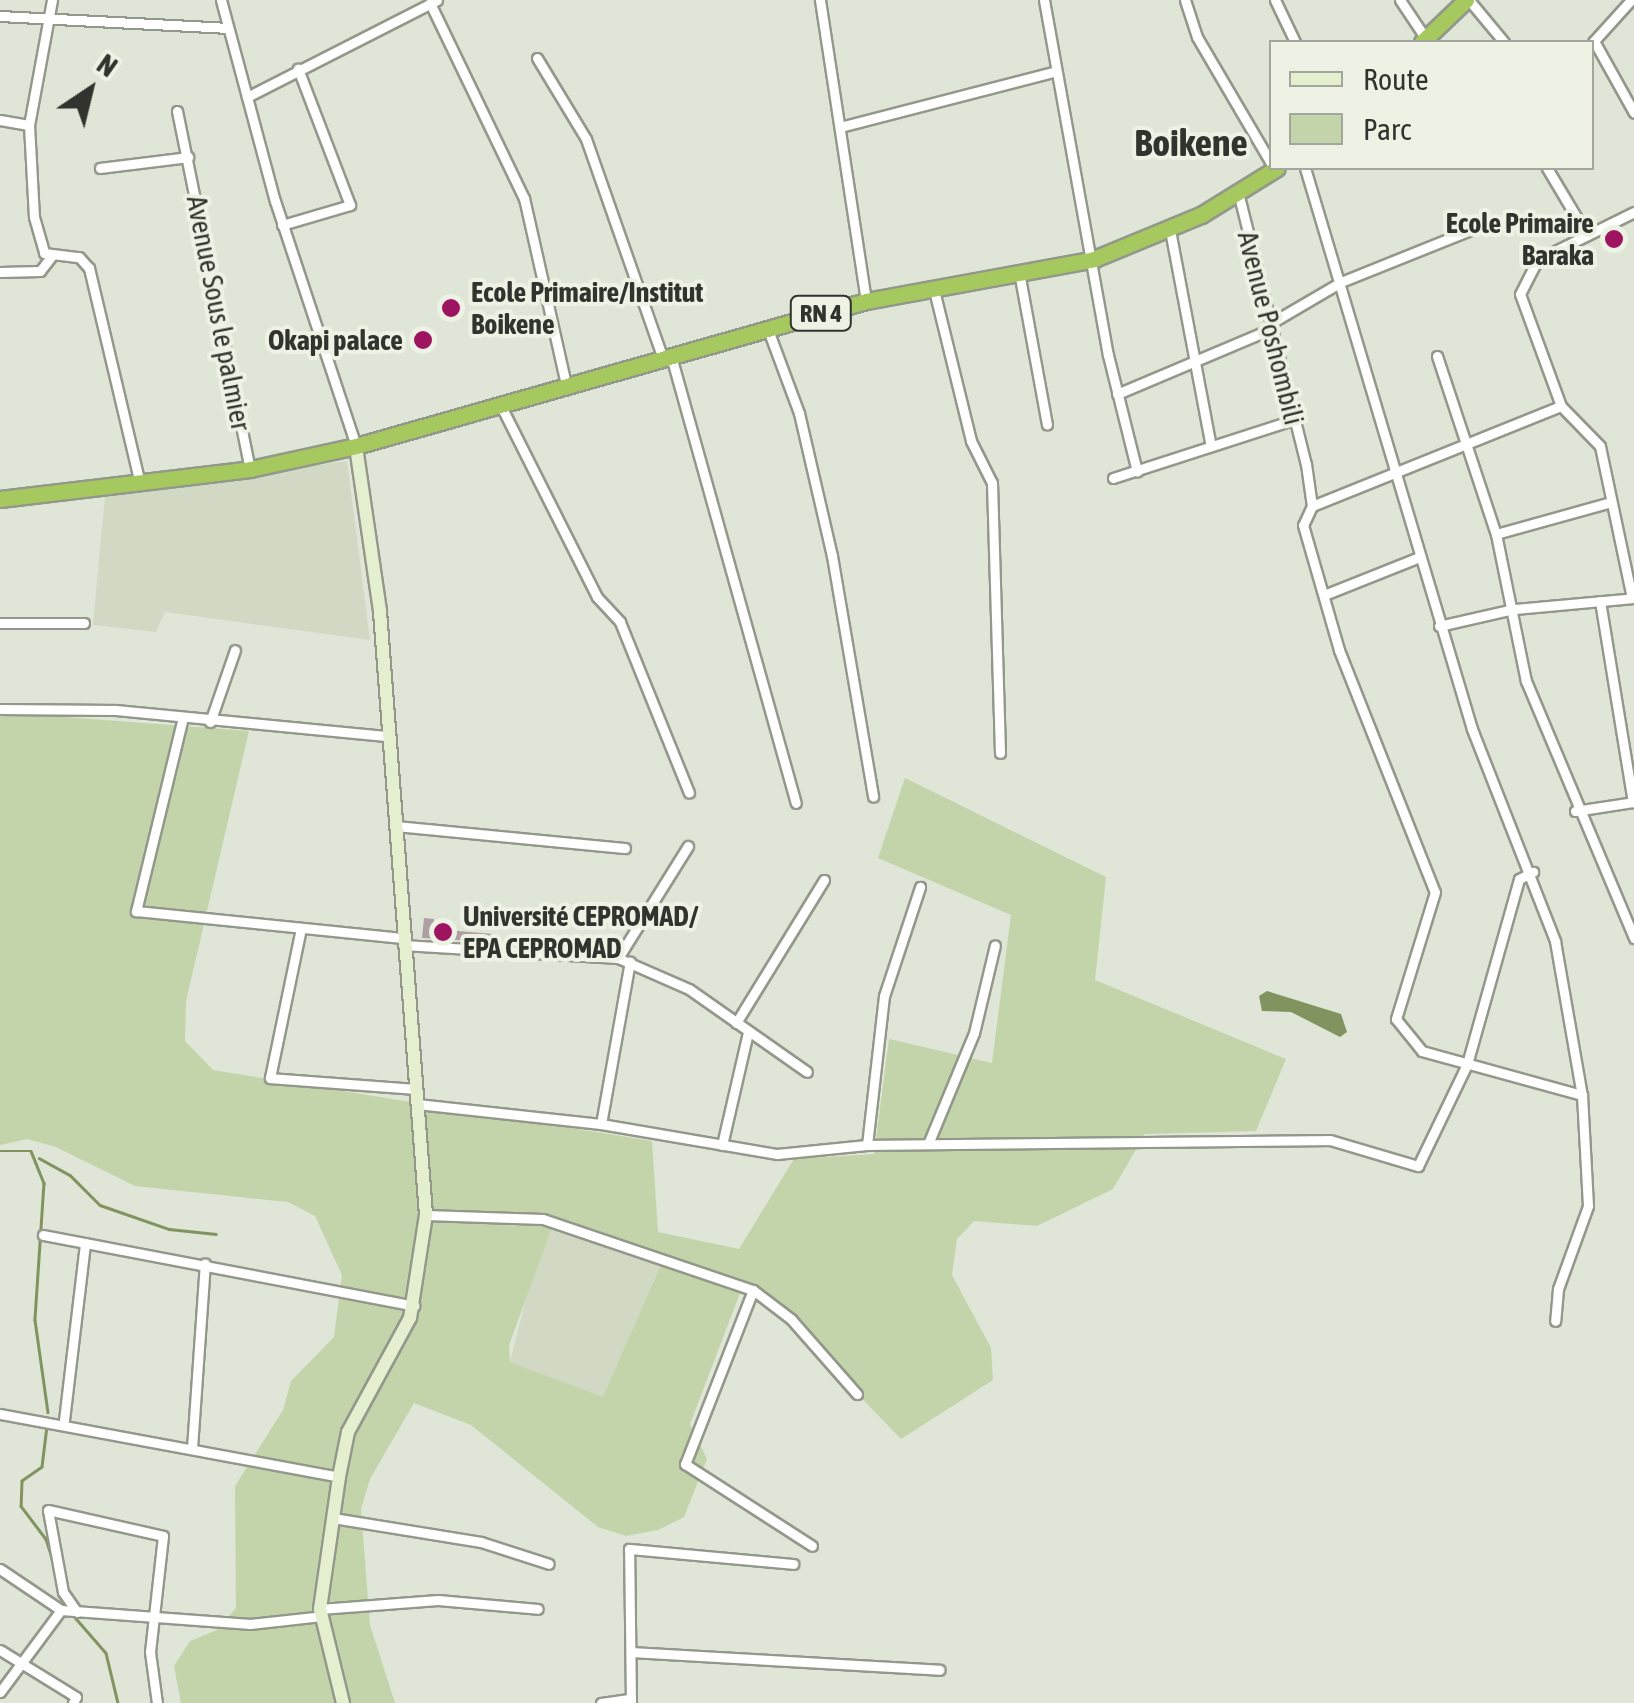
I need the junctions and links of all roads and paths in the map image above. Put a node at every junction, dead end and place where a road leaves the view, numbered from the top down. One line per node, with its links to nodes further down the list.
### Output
1 (52, 0): 12 (street)
2 (220, 0): 13 (street)
3 (822, 0): 28 (street)
4 (1044, 0): 21 (street)
5 (1185, 0): 30 (street)
6 (1275, 0): 14 (street)
7 (1400, 0): 15 (street)
8 (1468, 0): 15 (highway); 16 (street)
9 (1631, 0): 17 (street)
10 (433, 2): 20 (street); 53 (street)
11 (0, 16): 12 (street)
12 (46, 20): 13 (street); 27 (street)
13 (226, 28): 22 (street)
14 (1294, 40)
15 (1424, 40)
16 (1502, 40)
17 (1594, 41)
18 (1594, 46): 23 (street)
19 (537, 58): 51 (street)
20 (298, 68): 22 (street); 37 (street)
21 (1054, 72): 28 (street); 42 (street)
22 (247, 97): 37 (street)
23 (1630, 98): 25 (street)
24 (177, 111): 29 (street, Avenue Sous le palmier)
25 (1634, 113)
26 (0, 120): 27 (street)
27 (30, 125): 41 (street)
28 (840, 127): 47 (street)
29 (188, 157): 31 (street, Avenue Sous le palmier); 62 (street, Avenue Sous le palmier)
30 (1269, 159)
31 (100, 168)
32 (1270, 170): 35 (highway, RN 4)
33 (1307, 170): 45 (street)
34 (1548, 170): 40 (street)
35 (1238, 192): 39 (highway, RN 4); 48 (street, Avenue Poshombili)
36 (1634, 212): 40 (street)
37 (282, 225): 60 (street)
38 (1483, 225): 45 (street)
39 (1170, 230): 42 (highway, RN 4); 52 (street)
40 (1588, 235): 55 (street)
41 (51, 257): 43 (street); 66 (street)
42 (1094, 259): 44 (highway, RN 4); 54 (street)
43 (0, 272)
44 (1020, 272): 46 (highway, RN 4); 58 (street)
45 (1341, 282): 48 (street); 64 (street)
46 (933, 286): 47 (highway, RN 4); 84 (street)
47 (866, 301): 49 (highway, RN 4)
48 (1272, 326): 52 (street); 57 (street, Avenue Poshombili)
49 (767, 328): 51 (highway, RN 4); 86 (street)
50 (1437, 356): 59 (street)
51 (667, 358): 53 (highway, RN 4); 88 (street)
52 (1195, 365): 54 (street); 61 (street)
53 (567, 389): 56 (highway, RN 4)
54 (1117, 394): 63 (street)
55 (1562, 406): 59 (street); 68 (street)
56 (503, 410): 60 (highway, RN 4); 85 (street)
57 (1293, 420): 61 (street); 69 (street, Avenue Poshombili)
58 (1048, 424)
59 (1468, 441): 64 (street); 70 (street)
60 (356, 446): 62 (highway, RN 4); 83 (street)
61 (1211, 446): 63 (street)
62 (250, 469): 66 (highway, RN 4)
63 (1137, 472): 65 (street)
64 (1392, 476): 69 (street); 71 (street)
65 (1113, 478)
66 (140, 483): 67 (highway, RN 4)
67 (0, 499)
68 (1611, 502): 70 (street); 73 (street)
69 (1312, 506): 72 (street, Avenue Poshombili)
70 (1496, 534): 75 (street)
71 (1416, 558): 72 (street); 78 (street)
72 (1324, 595): 104 (street, Avenue Poshombili)
73 (1633, 598): 74 (street)
74 (1600, 600): 75 (street); 87 (street)
75 (1514, 609): 78 (street); 89 (street)
76 (0, 623): 77 (street)
77 (84, 623)
78 (1439, 626): 93 (street)
79 (235, 650): 82 (street)
80 (0, 709): 81 (street)
81 (183, 718): 82 (street); 96 (street)
82 (210, 722): 83 (street)
83 (384, 736): 90 (street)
84 (1000, 753)
85 (689, 793)
86 (873, 796)
87 (1634, 802): 89 (street)
88 (796, 803)
89 (1575, 810): 97 (street)
90 (395, 826): 92 (street); 98 (street)
91 (688, 846): 100 (street)
92 (625, 848)
93 (1533, 872): 104 (street); 106 (street)
94 (824, 880): 102 (street)
95 (920, 887): 111 (street)
96 (301, 928): 98 (street); 107 (street)
97 (1634, 938)
98 (403, 942): 100 (street); 107 (street)
99 (994, 945): 109 (street)
100 (618, 958): 101 (street)
101 (630, 962): 102 (street); 108 (street)
102 (736, 1024): 103 (street)
103 (748, 1032): 105 (street); 110 (street)
104 (1467, 1064): 106 (street); 109 (street)
105 (807, 1072)
106 (1582, 1095): 118 (street)
107 (416, 1096): 108 (street); 112 (street)
108 (602, 1124): 110 (street)
109 (928, 1144): 111 (street)
110 (722, 1145): 111 (street)
111 (867, 1145)
112 (426, 1215): 116 (street); 117 (street)
113 (42, 1235): 114 (street)
114 (85, 1243): 115 (street); 121 (street)
115 (205, 1263): 117 (street); 122 (street)
116 (753, 1290): 119 (street); 125 (street)
117 (414, 1306): 123 (street)
118 (1556, 1321)
119 (857, 1394)
120 (0, 1414): 121 (street)
121 (64, 1420): 122 (street)
122 (192, 1448): 123 (street)
123 (339, 1477): 124 (street)
124 (333, 1518): 126 (street); 131 (street)
125 (812, 1546)
126 (549, 1564)
127 (793, 1564): 134 (street)
128 (0, 1570): 130 (street)
129 (538, 1609): 131 (street)
130 (70, 1611): 132 (street); 132 (street); 135 (street)
131 (321, 1613): 132 (street); 141 (street)
132 (154, 1618): 140 (street)
133 (0, 1650): 135 (street)
134 (631, 1652): 136 (street); 138 (street)
135 (22, 1662): 137 (street); 139 (street)
136 (939, 1670)
137 (0, 1692)
138 (631, 1701): 142 (street)
139 (74, 1703)
140 (157, 1703)
141 (343, 1703)
142 (602, 1703)

